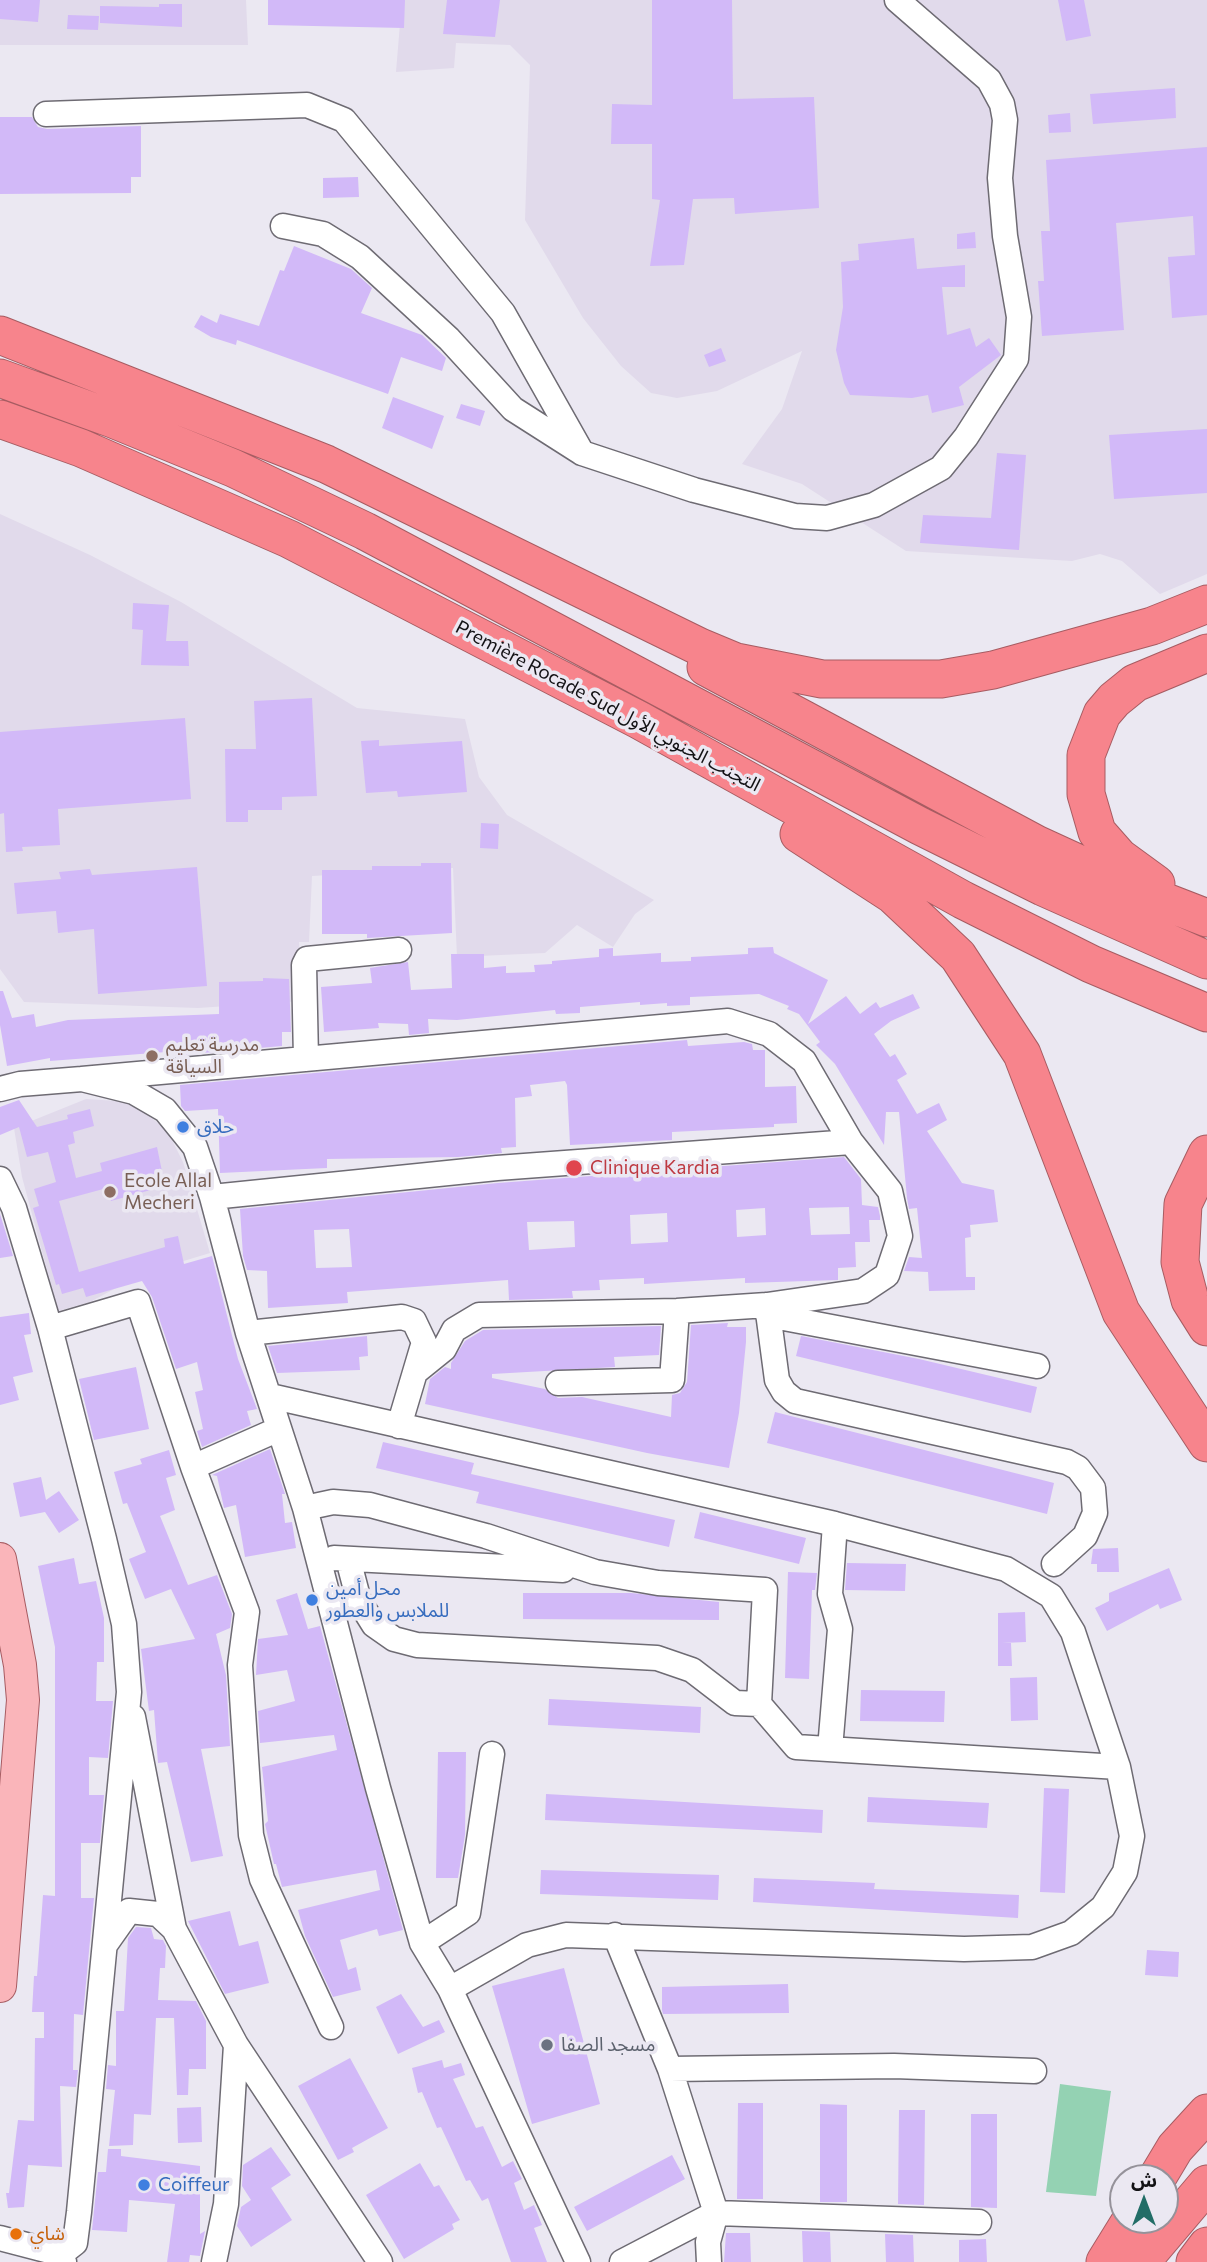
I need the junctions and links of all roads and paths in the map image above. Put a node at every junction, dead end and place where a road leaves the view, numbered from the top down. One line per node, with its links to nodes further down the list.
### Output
1 (897, 0): 7 (street)
2 (46, 114): 7 (street)
3 (283, 226): 7 (street)
4 (0, 335): 8 (highway)
5 (0, 378): 14 (highway, Première Rocade Sud التجنب الجنوبي الأول)
6 (0, 419): 11 (highway, Première Rocade Sud التجنب الجنوبي الأول)
7 (582, 453)
8 (463, 532): 9 (highway); 12 (highway)
9 (1207, 604)
10 (1207, 653): 12 (highway)
11 (639, 720): 15 (highway, Première Rocade Sud التجنب الجنوبي الأول); 25 (highway)
12 (1205, 917)
13 (400, 950): 16 (street)
14 (1207, 960)
15 (1207, 1013)
16 (306, 1059): 17 (street); 19 (street)
17 (82, 1079): 18 (street); 22 (street)
18 (0, 1089)
19 (851, 1142): 22 (street); 23 (street)
20 (1207, 1154): 26 (highway)
21 (0, 1179): 27 (street)
22 (212, 1197): 28 (street)
23 (767, 1310): 24 (street); 29 (street); 43 (street)
24 (677, 1311): 30 (street); 31 (street)
25 (1121, 1312): 33 (highway); 36 (highway)
26 (1207, 1327)
27 (50, 1328): 37 (street); 45 (street)
28 (248, 1333): 30 (street); 32 (street)
29 (1037, 1366)
30 (418, 1370): 34 (street)
31 (558, 1382)
32 (270, 1396): 34 (street); 35 (street)
33 (1207, 1407)
34 (400, 1426): 39 (street)
35 (279, 1429): 37 (street); 38 (street)
36 (1207, 1443)
37 (193, 1467): 56 (street)
38 (305, 1508): 40 (street); 44 (street)
39 (835, 1524): 47 (street); 49 (street)
40 (318, 1557): 42 (street); 52 (street)
41 (0, 1559): 54 (main road)
42 (348, 1559): 44 (street); 46 (street)
43 (1054, 1564)
44 (595, 1572): 46 (street)
45 (128, 1692): 50 (street); 53 (street)
46 (759, 1704): 47 (street)
47 (830, 1749): 49 (street)
48 (492, 1754): 52 (street)
49 (1118, 1767): 51 (street)
50 (174, 1929): 53 (street); 57 (street)
51 (615, 1935): 55 (street); 58 (street)
52 (422, 1943): 55 (street)
53 (105, 1945): 68 (street)
54 (0, 1986)
55 (450, 1989): 71 (street)
56 (331, 2027)
57 (236, 2045): 69 (street); 70 (street)
58 (670, 2069): 59 (street); 63 (street)
59 (1034, 2071)
60 (1207, 2111): 61 (highway)
61 (1166, 2163)
62 (1207, 2184): 75 (highway)
63 (716, 2213): 64 (street); 72 (street); 73 (street)
64 (979, 2222)
65 (1122, 2234): 74 (highway)
66 (0, 2238): 68 (street)
67 (1207, 2246): 76 (highway)
68 (63, 2258)
69 (214, 2262)
70 (380, 2262)
71 (578, 2262)
72 (622, 2262)
73 (709, 2262)
74 (1105, 2262)
75 (1141, 2262)
76 (1195, 2262)

